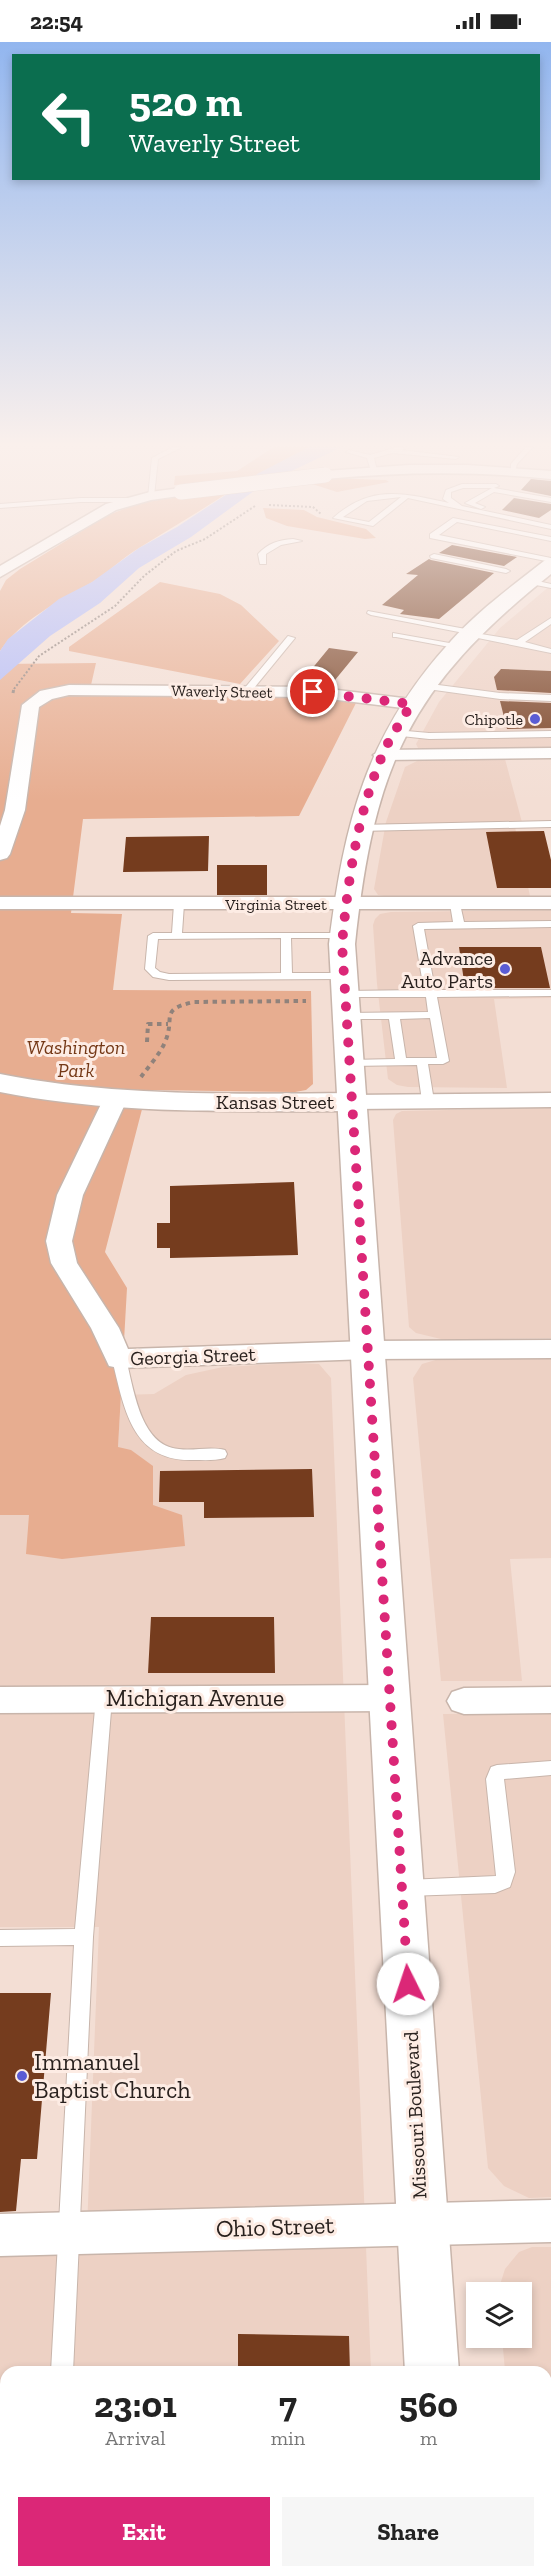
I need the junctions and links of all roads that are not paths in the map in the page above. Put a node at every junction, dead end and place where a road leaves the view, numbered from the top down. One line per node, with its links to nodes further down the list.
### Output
1 (490, 565): 3 (lane)
2 (515, 565): 3 (lane)
3 (537, 573): 8 (main road, Missouri Boulevard)
4 (371, 613): 8 (lane)
5 (551, 620): 9 (lane)
6 (396, 635): 8 (lane)
7 (291, 638): 11 (lane)
8 (464, 638): 9 (lane); 13 (main road, Missouri Boulevard)
9 (518, 643): 10 (lane)
10 (551, 651)
11 (247, 691): 13 (street, Waverly Street); 18 (street, Waverly Street)
12 (551, 698): 13 (lane)
13 (403, 719): 14 (lane); 15 (street, Waverly Street); 17 (main road, Missouri Boulevard)
14 (551, 734)
15 (551, 753)
16 (551, 824): 17 (lane)
17 (358, 828): 23 (main road, Missouri Boulevard)
18 (0, 854)
19 (0, 903): 21 (street, Virginia Street)
20 (551, 903): 22 (street, Virginia Street)
21 (179, 904): 23 (street, Virginia Street); 27 (lane)
22 (455, 904): 23 (street, Virginia Street); 25 (lane)
23 (343, 920): 26 (lane); 31 (main road, Missouri Boulevard)
24 (551, 924): 25 (lane)
25 (459, 926): 30 (lane)
26 (286, 935): 27 (lane); 28 (lane)
27 (177, 936): 28 (lane)
28 (287, 977): 31 (lane)
29 (551, 993): 30 (lane)
30 (430, 994): 31 (lane); 32 (lane)
31 (344, 996): 33 (lane); 36 (main road, Missouri Boulevard)
32 (434, 1014): 33 (lane); 34 (lane)
33 (394, 1016): 35 (lane)
34 (422, 1061): 35 (lane); 39 (lane)
35 (401, 1062): 36 (lane)
36 (350, 1063): 41 (main road, Missouri Boulevard)
37 (0, 1083): 40 (main road, Kansas Street)
38 (551, 1100): 39 (street, Kansas Street)
39 (428, 1101): 41 (street, Kansas Street)
40 (114, 1102): 41 (main road, Kansas Street); 44 (street, Georgia Street)
41 (353, 1102): 43 (main road, Missouri Boulevard)
42 (551, 1349): 43 (street, Georgia Street)
43 (368, 1350): 44 (street, Georgia Street); 47 (main road, Missouri Boulevard)
44 (119, 1359): 45 (lane)
45 (220, 1454)
46 (104, 1698): 47 (street, Michigan Avenue); 48 (street, Michigan Avenue); 53 (lane)
47 (390, 1698): 52 (main road, Missouri Boulevard)
48 (0, 1700)
49 (551, 1700): 50 (street)
50 (464, 1701)
51 (551, 1768): 52 (lane)
52 (402, 1888): 56 (main road, Missouri Boulevard)
53 (84, 1937): 54 (lane); 57 (lane)
54 (0, 1938)
55 (551, 2221): 56 (street, Ohio Street)
56 (422, 2222): 57 (street, Ohio Street); 60 (main road, Missouri Boulevard)
57 (71, 2234): 58 (street, Ohio Street); 59 (lane)
58 (0, 2235)
59 (62, 2366)
60 (432, 2366)

